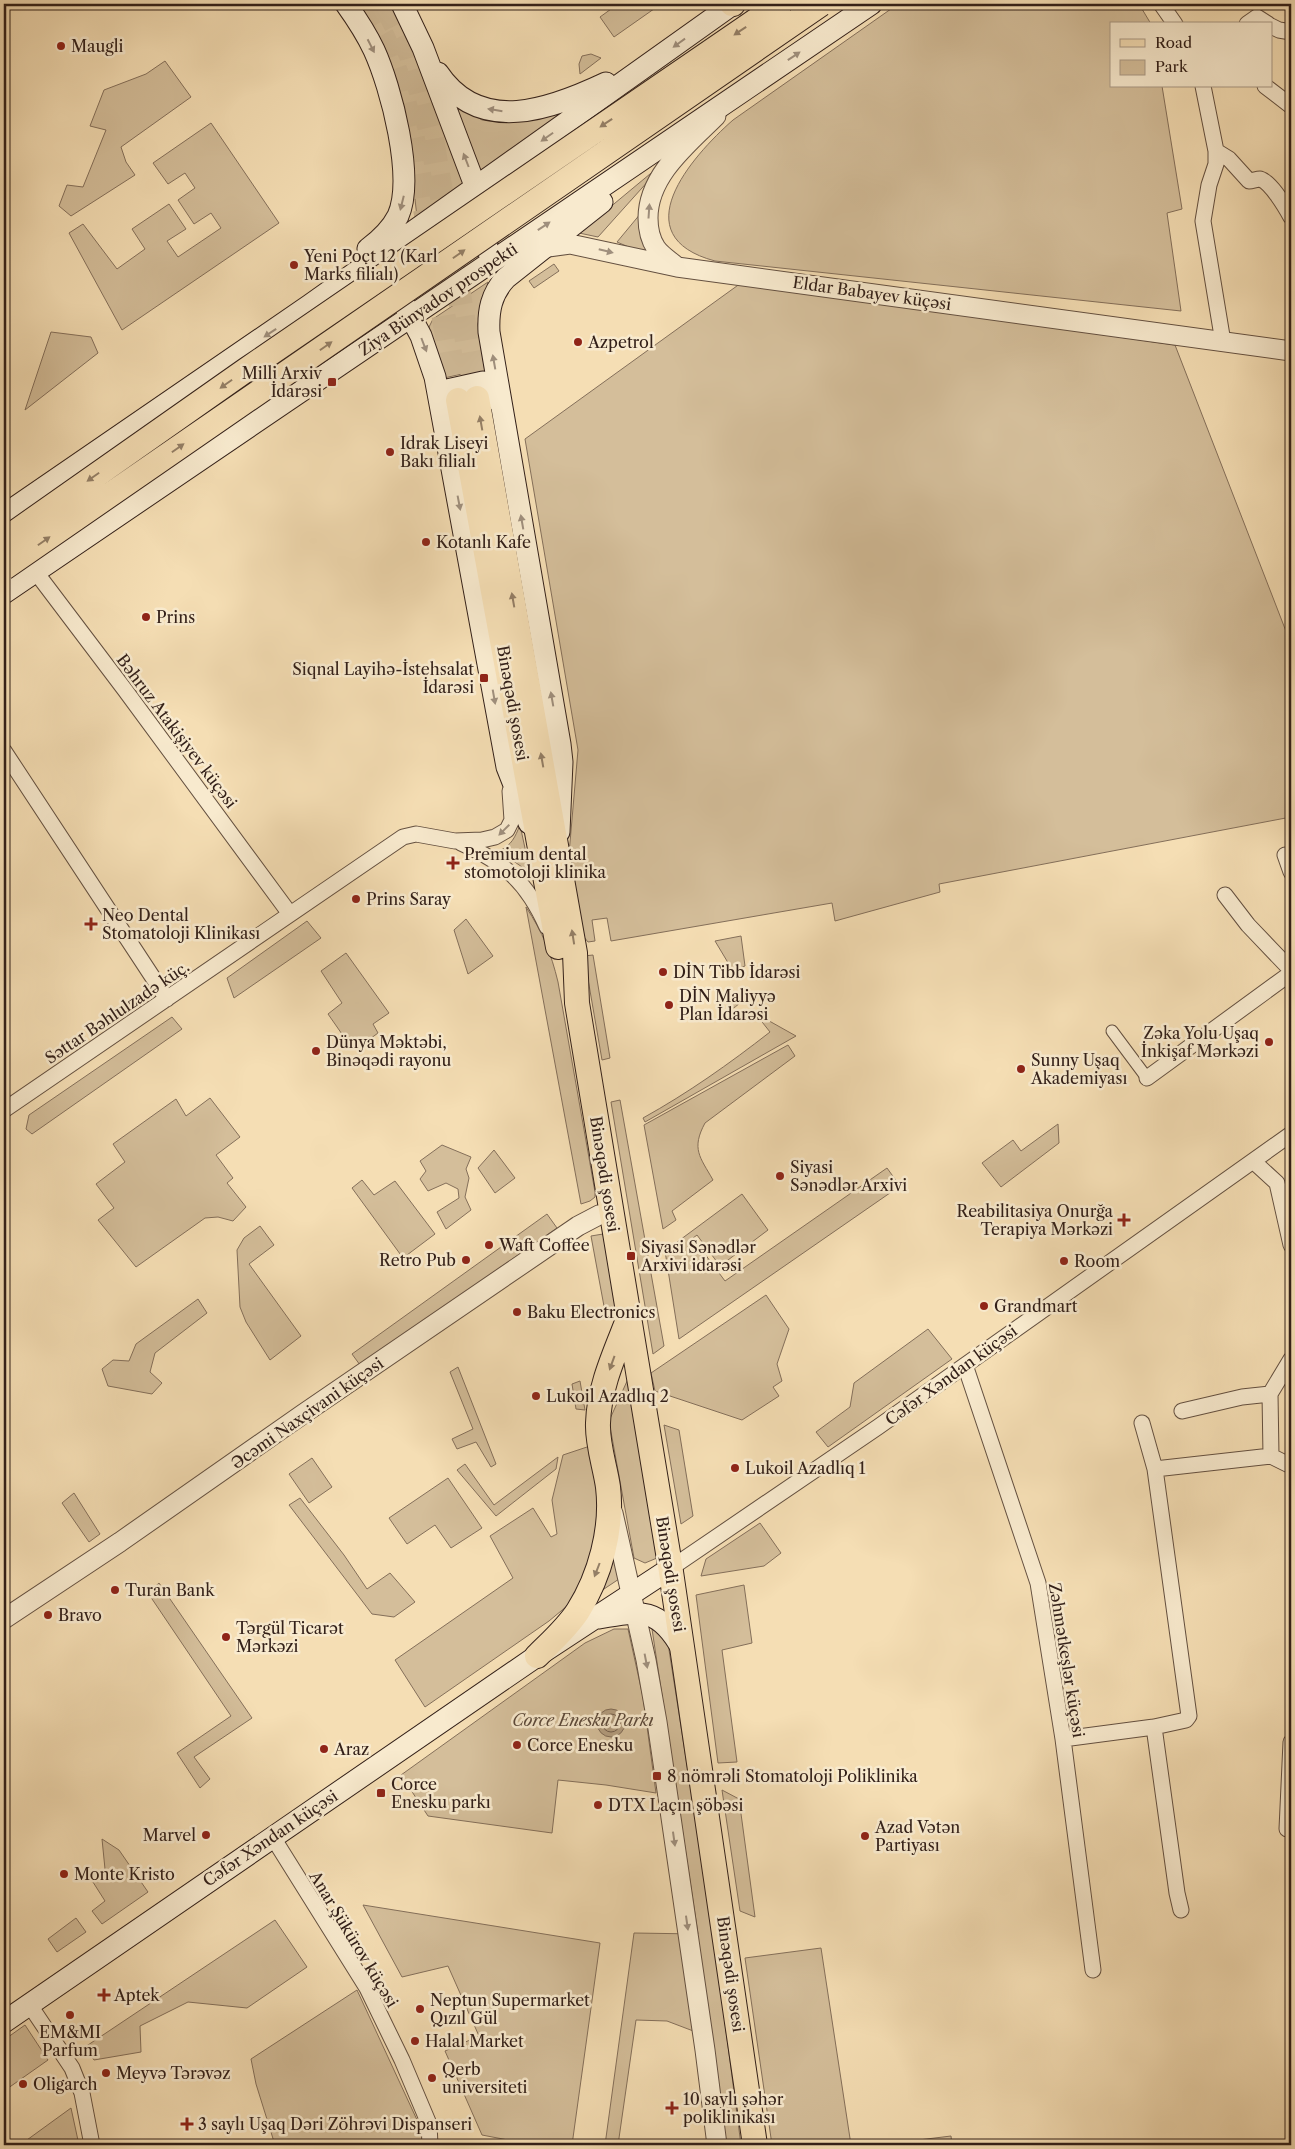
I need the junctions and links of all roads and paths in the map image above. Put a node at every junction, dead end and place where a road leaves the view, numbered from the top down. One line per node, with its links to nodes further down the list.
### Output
1 (346, 4): 27 (main road, one-way to 27)
2 (402, 4): 11 (main road)
3 (732, 4): 12 (main road, one-way to 12)
4 (780, 4): 36 (main road, one-way to 36, bridge)
5 (821, 4): 37 (main road, Ziya Bünyadov prospekti, one-way to 5, bridge)
6 (871, 4): 15 (main road, Ziya Bünyadov prospekti, one-way to 6)
7 (1161, 4): 8 (street)
8 (1174, 22)
9 (1272, 26): 10 (street)
10 (1291, 32)
11 (423, 48): 12 (main road, one-way to 11); 18 (main road, one-way to 11)
12 (656, 60): 18 (main road, one-way to 18)
13 (1204, 88): 17 (street)
14 (1268, 88): 16 (street)
15 (738, 94): 23 (main road); 24 (street, one-way to 15); 25 (main road, Ziya Bünyadov prospekti, one-way to 15)
16 (1291, 106)
17 (1216, 151): 20 (street); 29 (street)
18 (476, 187): 19 (main road); 22 (main road)
19 (440, 212): 21 (main road); 22 (main road)
20 (1291, 217)
21 (417, 229): 26 (main road); 27 (main road)
22 (488, 242): 25 (main road)
23 (548, 246): 24 (street, Eldar Babayev küçəsi, one-way to 24); 25 (street, Eldar Babayev küçəsi); 33 (main road, one-way to 23)
24 (677, 266): 29 (street, Eldar Babayev küçəsi)
25 (461, 283): 26 (main road); 28 (main road, Ziya Bünyadov prospekti)
26 (396, 292): 28 (main road)
27 (310, 305): 31 (main road); 35 (main road, one-way to 35)
28 (412, 317): 31 (main road, Ziya Bünyadov prospekti); 34 (main road, one-way to 34)
29 (1223, 342): 30 (street, Eldar Babayev küçəsi)
30 (1291, 350)
31 (340, 366): 38 (main road, Ziya Bünyadov prospekti)
32 (468, 399): 43 (main road, Binəqədi şosesi)
33 (502, 411): 34 (main road); 43 (main road, one-way to 33)
34 (444, 421): 41 (main road, one-way to 41)
35 (4, 514)
36 (4, 540)
37 (4, 568)
38 (35, 571): 39 (main road, Ziya Bünyadov prospekti); 47 (street, Bəhruz Atakişiyev küçəsi)
39 (4, 593)
40 (4, 751): 50 (street)
41 (507, 767): 42 (street, one-way to 42); 43 (main road)
42 (455, 841): 47 (street, Səttar Bəhlulzadə küç.); 48 (street)
43 (549, 853): 48 (main road, Binəqədi şosesi); 51 (main road, Binəqədi şosesi, one-way to 43)
44 (1285, 855): 45 (street)
45 (1291, 872)
46 (1225, 895): 49 (street)
47 (290, 914): 50 (street, Səttar Bəhlulzadə küç.)
48 (559, 953): 51 (main road, Binəqədi şosesi)
49 (1291, 971): 53 (street)
50 (167, 999): 54 (street, Səttar Bəhlulzadə küç.)
51 (577, 1003): 57 (main road, Binəqədi şosesi)
52 (1112, 1031): 53 (street)
53 (1147, 1078)
54 (4, 1110)
55 (1291, 1134): 56 (street, Cəfər Xəndan küçəsi)
56 (1253, 1161): 58 (street); 61 (street, Cəfər Xəndan küçəsi)
57 (612, 1213): 59 (main road, Binəqədi şosesi); 72 (street, Əcəmi Naxçivani küçəsi)
58 (1291, 1245)
59 (629, 1317): 68 (main road, one-way to 68); 70 (main road, Binəqədi şosesi)
60 (1291, 1359): 62 (street)
61 (965, 1365): 70 (street, Cəfər Xəndan küçəsi); 76 (street, Zəhmətkeşlər küçəsi)
62 (1270, 1394): 63 (street); 65 (street)
63 (1182, 1411)
64 (1142, 1423): 67 (street)
65 (1271, 1456): 66 (street); 67 (street)
66 (1291, 1466)
67 (1155, 1469): 75 (street)
68 (608, 1488): 69 (street); 74 (main road, one-way to 74)
69 (624, 1564): 70 (street); 71 (street)
70 (662, 1574): 71 (main road, Cəfər Xəndan küçəsi); 73 (main road, Binəqədi şosesi)
71 (633, 1604): 73 (main road); 74 (main road, Cəfər Xəndan küçəsi); 86 (street, one-way to 86)
72 (4, 1619)
73 (683, 1652): 87 (main road, Binəqədi şosesi)
74 (537, 1656): 79 (main road, Cəfər Xəndan küçəsi)
75 (1154, 1727): 76 (street); 80 (street)
76 (1063, 1739): 81 (street, Zəhmətkeşlər küçəsi)
77 (1291, 1742): 78 (street)
78 (1287, 1829)
79 (272, 1836): 82 (main road, Cəfər Xəndan küçəsi); 85 (street, Anar Şükürov küçəsi)
80 (1181, 1910)
81 (1094, 1970)
82 (29, 2004): 83 (main road, Cəfər Xəndan küçəsi); 84 (street)
83 (4, 2022)
84 (92, 2145)
85 (430, 2145)
86 (718, 2145)
87 (755, 2145)

